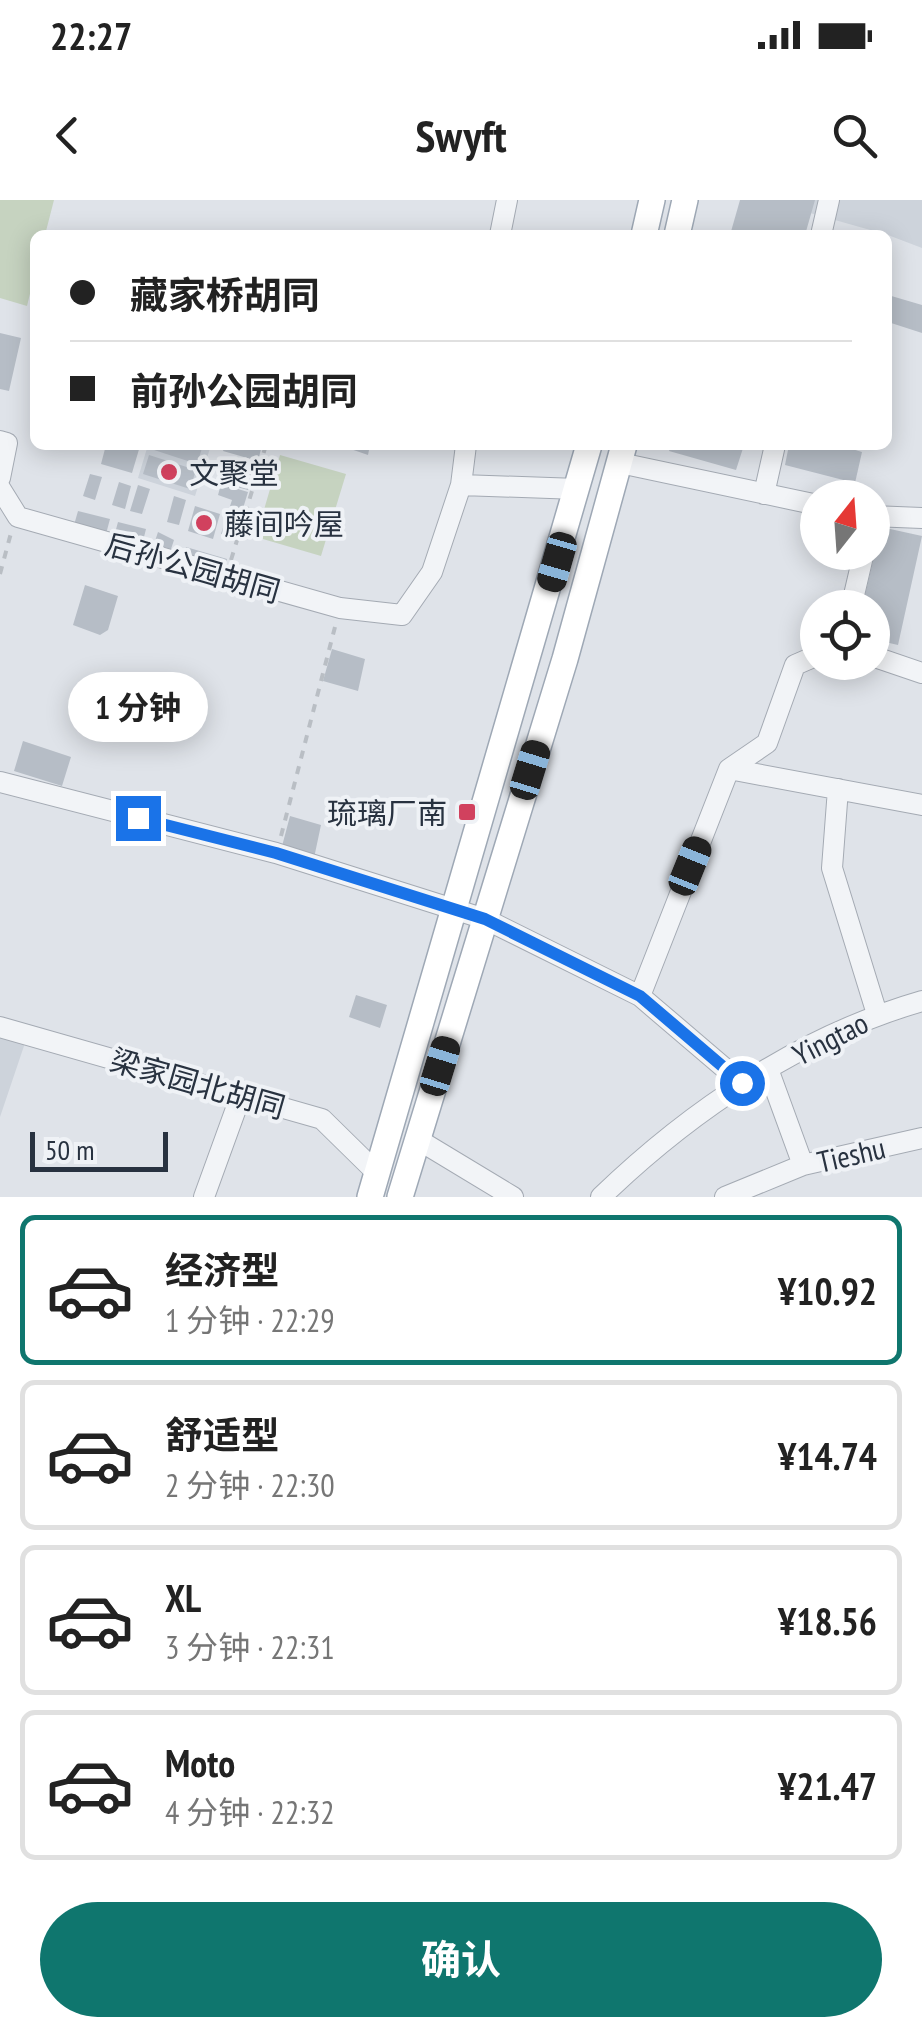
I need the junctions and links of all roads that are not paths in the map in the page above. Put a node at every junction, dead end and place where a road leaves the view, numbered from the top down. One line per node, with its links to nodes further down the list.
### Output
1 (507, 200): 5 (street)
2 (652, 200): 6 (main road)
3 (685, 200): 7 (main road)
4 (828, 200): 8 (street)
5 (501, 230)
6 (645, 230)
7 (677, 230)
8 (822, 230)
9 (0, 441): 14 (street)
10 (465, 450): 15 (street)
11 (587, 450): 17 (main road)
12 (773, 450): 18 (street)
13 (622, 454): 18 (street); 30 (main road)
14 (0, 478)
15 (461, 484): 16 (street, 后孙公园胡同); 17 (street)
16 (0, 488)
17 (578, 490): 29 (main road)
18 (764, 494): 19 (street)
19 (800, 501)
20 (890, 518): 21 (street)
21 (922, 518)
22 (890, 662): 24 (street)
23 (800, 663): 25 (street)
24 (922, 672)
25 (729, 769): 27 (street); 31 (street)
26 (0, 782): 29 (street)
27 (838, 789): 28 (street); 33 (street)
28 (922, 805)
29 (455, 912): 30 (street); 41 (main road)
30 (485, 919): 31 (street); 39 (main road)
31 (640, 996): 36 (street)
32 (922, 1000): 33 (street, Yingtao)
33 (877, 1014): 35 (street, Yingtao)
34 (0, 1027): 37 (street, 梁家园北胡同)
35 (768, 1070): 36 (street, Yingtao); 40 (street)
36 (742, 1083): 45 (street, Yingtao)
37 (241, 1094): 41 (street, 梁家园北胡同); 42 (street)
38 (922, 1138): 40 (street, Tieshu)
39 (417, 1140): 43 (main road); 44 (street)
40 (803, 1165): 46 (street, Tieshu)
41 (374, 1185)
42 (204, 1197)
43 (400, 1197)
44 (512, 1197)
45 (602, 1197)
46 (724, 1197)

